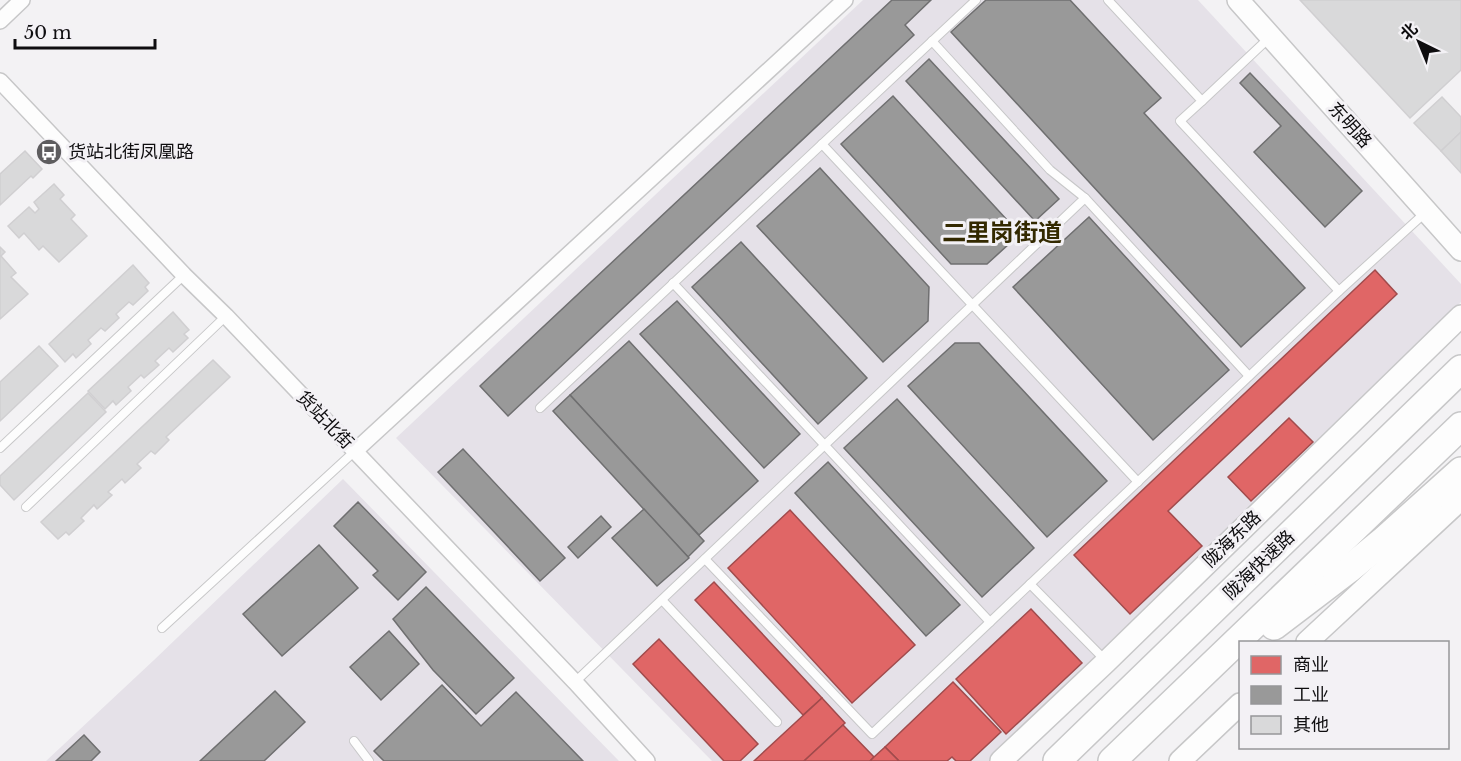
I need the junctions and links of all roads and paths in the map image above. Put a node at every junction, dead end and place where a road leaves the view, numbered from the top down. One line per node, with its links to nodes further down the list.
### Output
1 (22, 0): 6 (street)
2 (845, 0): 27 (street)
3 (975, 0): 8 (lane)
4 (1108, 0): 10 (lane)
5 (1238, 0): 7 (street, 东明路)
6 (0, 21)
7 (1271, 36): 10 (lane); 13 (street, 东明路)
8 (932, 41): 11 (lane); 12 (lane)
9 (0, 81): 15 (street, 货站北街)
10 (1202, 101): 17 (lane)
11 (822, 144): 16 (lane); 18 (lane)
12 (1085, 198): 18 (lane); 22 (lane)
13 (1427, 211): 14 (street, 东明路); 17 (lane)
14 (1461, 250)
15 (184, 275): 19 (street, 货站北街); 26 (lane)
16 (673, 284): 23 (lane); 25 (lane)
17 (1339, 291): 22 (lane)
18 (973, 305): 25 (lane); 29 (lane)
19 (226, 316): 27 (street, 货站北街); 31 (lane)
20 (1461, 316): 40 (street, 陇海东路)
21 (1461, 369): 49 (highway, 陇海快速路)
22 (1249, 376): 29 (lane)
23 (540, 408)
24 (1461, 426): 42 (highway)
25 (825, 445): 32 (lane); 35 (lane)
26 (0, 448)
27 (355, 451): 36 (lane); 41 (street, 货站北街)
28 (1461, 471): 37 (highway)
29 (1138, 482): 33 (lane)
30 (1461, 499): 38 (street)
31 (26, 507)
32 (705, 559): 34 (lane); 35 (lane)
33 (1030, 584): 35 (lane); 40 (lane)
34 (662, 600): 41 (lane); 44 (lane)
35 (990, 622)
36 (162, 628)
37 (1253, 641)
38 (1308, 641)
39 (1239, 652): 42 (highway)
40 (1107, 662): 48 (street, 陇海东路)
41 (575, 682): 47 (street, 货站北街)
42 (1179, 697): 50 (highway)
43 (1239, 705): 51 (street)
44 (777, 722)
45 (354, 741): 46 (lane)
46 (369, 761)
47 (647, 761)
48 (1001, 761)
49 (1057, 761)
50 (1112, 761)
51 (1180, 761)

